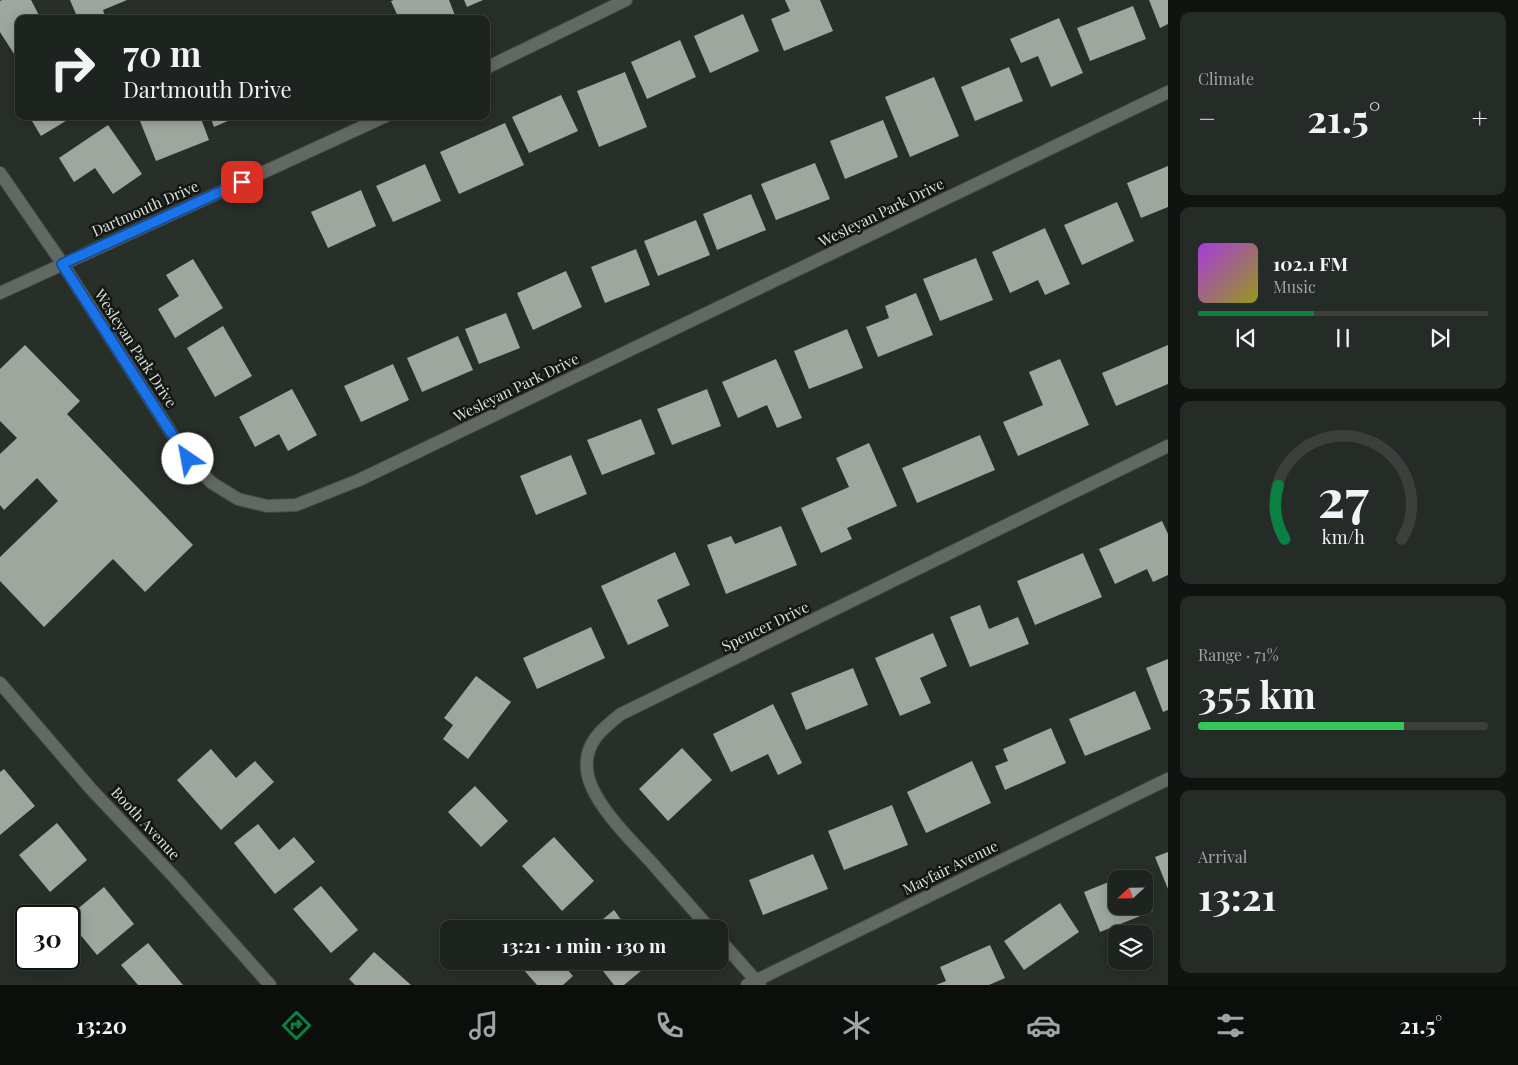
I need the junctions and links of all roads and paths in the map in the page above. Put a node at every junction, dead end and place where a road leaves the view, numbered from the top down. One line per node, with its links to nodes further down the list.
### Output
1 (626, 0): 2 (street)
2 (490, 66)
3 (1168, 92): 6 (street, Wesleyan Park Drive)
4 (377, 120): 6 (street, Dartmouth Drive)
5 (0, 173): 6 (street, Wesleyan Park Drive)
6 (62, 264): 7 (street, Dartmouth Drive)
7 (0, 293)
8 (1168, 446): 11 (street, Spencer Drive)
9 (0, 683): 14 (street, Booth Avenue)
10 (1168, 778): 13 (street, Mayfair Avenue)
11 (702, 920)
12 (728, 950): 13 (street)
13 (754, 984)
14 (270, 985)

